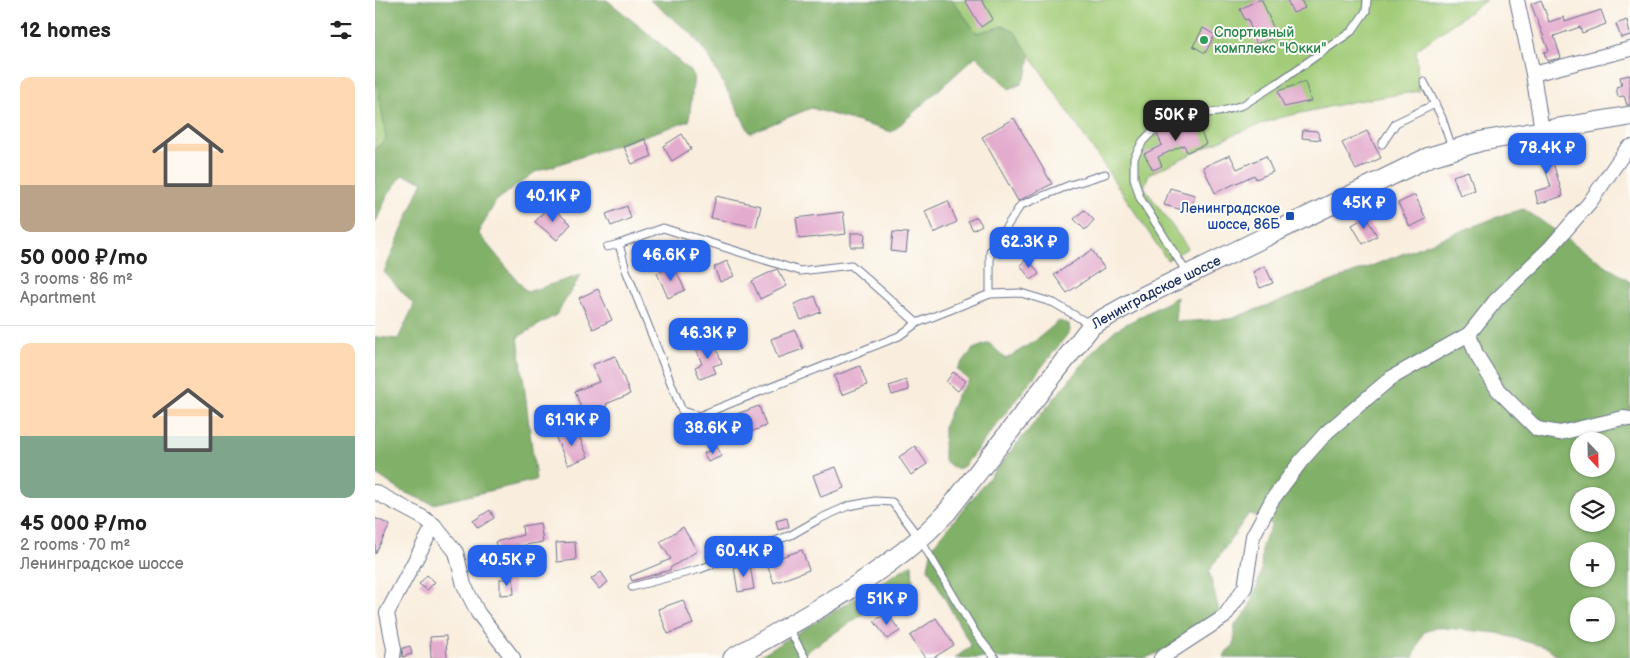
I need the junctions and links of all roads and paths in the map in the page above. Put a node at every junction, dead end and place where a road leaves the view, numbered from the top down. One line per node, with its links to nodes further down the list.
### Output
1 (1367, 0): 15 (lane)
2 (1517, 0): 4 (street)
3 (1630, 49): 4 (street)
4 (1533, 74): 8 (street)
5 (1424, 82): 6 (lane)
6 (1435, 104): 9 (lane); 11 (lane)
7 (1630, 116): 8 (main road, Ленинградское шоссе)
8 (1542, 131): 11 (main road, Ленинградское шоссе)
9 (1382, 144)
10 (1630, 147): 19 (street)
11 (1453, 149): 15 (main road, Ленинградское шоссе)
12 (1105, 174): 16 (lane)
13 (619, 244): 14 (lane); 17 (lane); 17 (lane)
14 (607, 247)
15 (1189, 275): 18 (main road, Ленинградское шоссе)
16 (989, 294): 17 (lane); 18 (lane)
17 (917, 323)
18 (1092, 325): 23 (main road, Ленинградское шоссе)
19 (1469, 334): 20 (street); 31 (street)
20 (1630, 419)
21 (375, 492): 22 (street)
22 (434, 525): 26 (street); 27 (street)
23 (920, 539): 24 (lane); 25 (main road, Ленинградское шоссе); 30 (lane)
24 (632, 587)
25 (787, 626): 28 (main road, Ленинградское шоссе); 29 (lane)
26 (393, 658)
27 (513, 658)
28 (733, 658)
29 (805, 658)
30 (995, 658)
31 (1161, 658)

